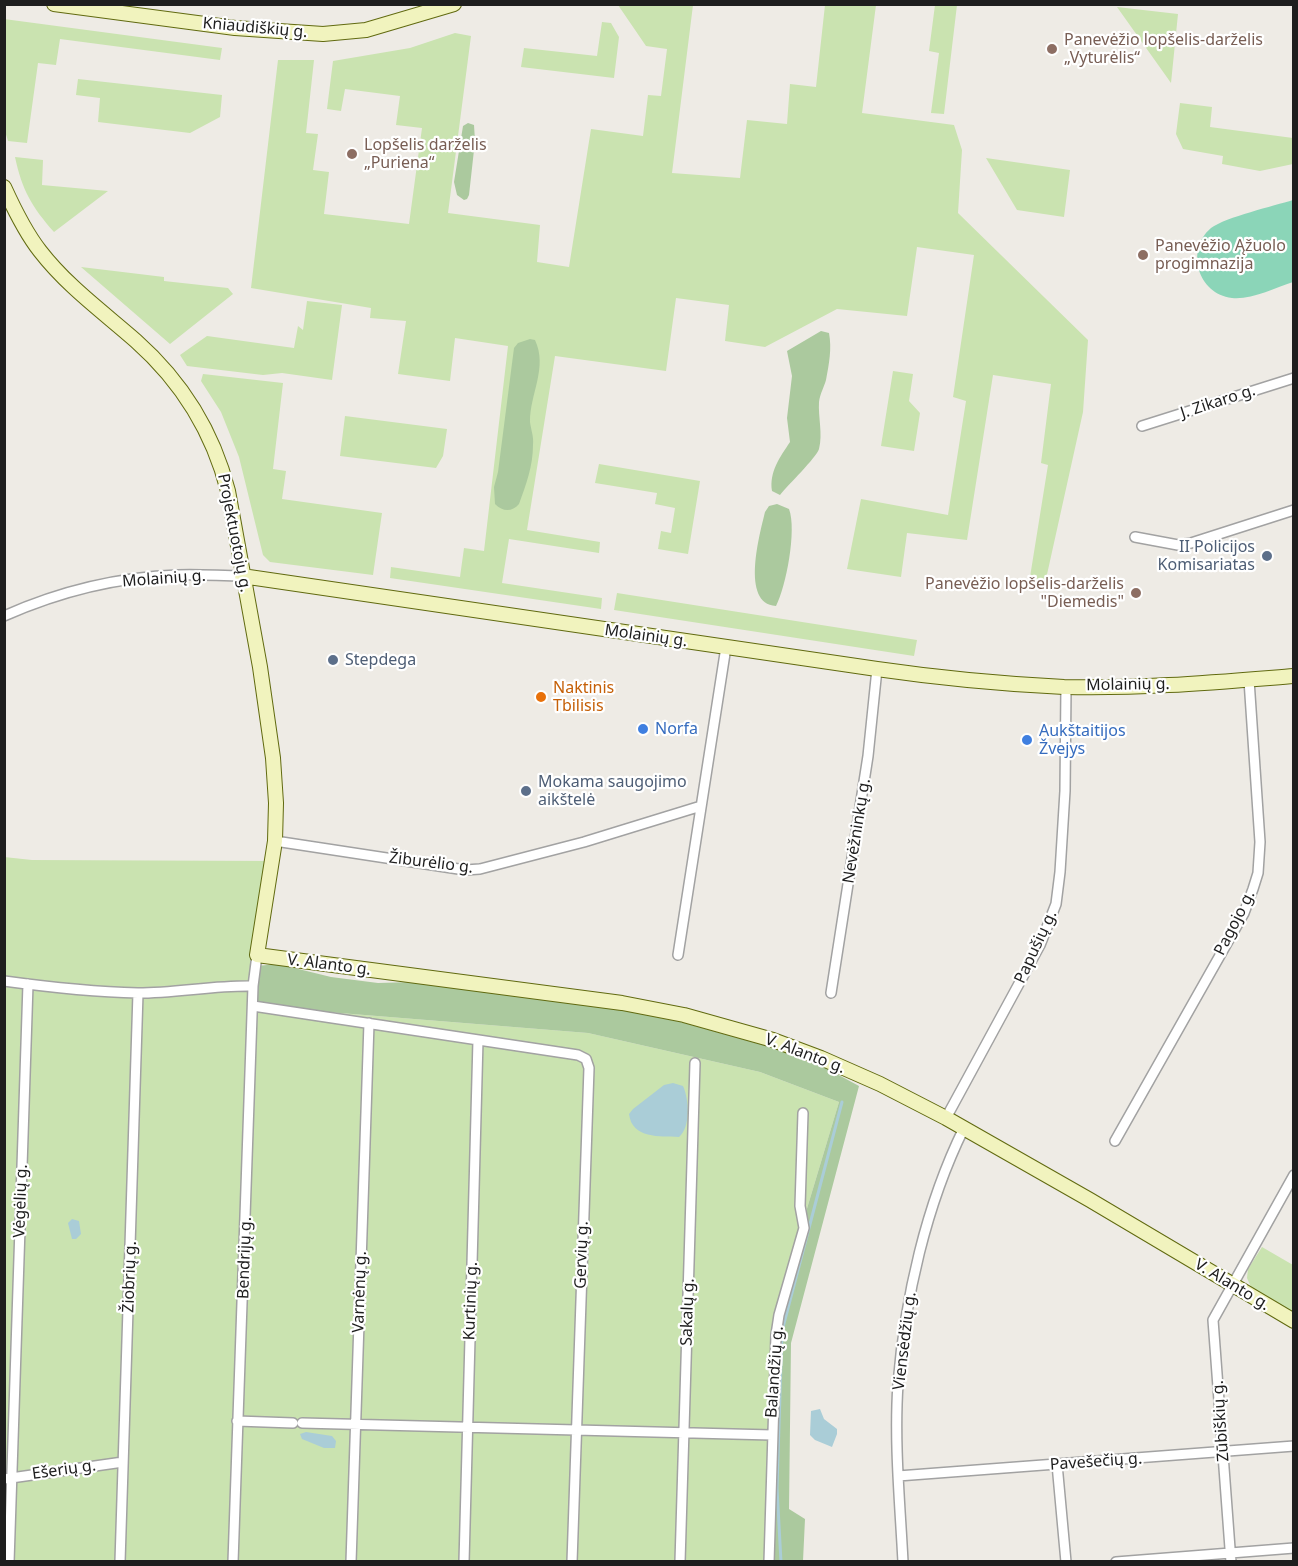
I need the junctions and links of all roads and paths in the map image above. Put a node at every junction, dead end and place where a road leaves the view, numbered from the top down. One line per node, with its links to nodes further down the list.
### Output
1 (54, 4): 2 (main road, Kniaudiškių g.)
2 (454, 4)
3 (4, 187): 8 (main road, Projektuotojų g.)
4 (1293, 378): 5 (street, J. Zikaro g.)
5 (1142, 426)
6 (1293, 510): 7 (street)
7 (1135, 537)
8 (242, 576): 9 (street, Molainių g.); 10 (main road, Molainių g.); 16 (main road, Projektuotojų g.)
9 (4, 616)
10 (726, 647): 11 (main road, Molainių g.); 15 (street)
11 (877, 669): 14 (main road, Molainių g.); 23 (street, Nevėžninkų g.)
12 (1293, 676): 13 (main road, Molainių g.)
13 (1249, 680): 14 (main road, Molainių g.); 31 (street, Pagojo g.)
14 (1066, 687): 29 (street, Papušių g.)
15 (701, 806): 16 (street, Žiburėlio g.); 18 (street)
16 (275, 841): 17 (main road, Projektuotojų g.)
17 (257, 955): 21 (street, Bendrijų g.); 29 (main road, V. Alanto g.)
18 (678, 955)
19 (4, 981): 20 (street)
20 (28, 984): 22 (street); 46 (street, Vėgėlių g.)
21 (253, 986): 22 (street); 24 (street, Bendrijų g.)
22 (138, 993): 43 (street, Žiobrių g.)
23 (831, 993)
24 (253, 1006): 25 (street, Gervių g.); 35 (street, Bendrijų g.)
25 (369, 1023): 26 (street, Gervių g.); 36 (street, Varnėnų g.)
26 (478, 1040): 37 (street, Kurtinių g.); 38 (street, Gervių g.)
27 (694, 1063): 39 (street, Sakalų g.)
28 (803, 1113): 40 (street, Balandžių g.)
29 (945, 1118): 30 (main road, V. Alanto g.)
30 (964, 1128): 33 (main road, V. Alanto g.); 45 (street, Viensėdžių g.)
31 (1115, 1141)
32 (1293, 1175): 33 (street, Zūbiškių g.)
33 (1232, 1285): 34 (main road, V. Alanto g.); 42 (street, Zūbiškių g.)
34 (1293, 1321)
35 (237, 1421): 36 (street); 51 (street, Bendrijų g.)
36 (355, 1424): 37 (street); 52 (street, Varnėnų g.)
37 (468, 1428): 38 (street); 53 (street, Kurtinių g.)
38 (576, 1431): 39 (street); 54 (street, Gervių g.)
39 (685, 1433): 40 (street); 55 (street, Sakalų g.)
40 (772, 1435): 56 (street, Balandžių g.)
41 (1293, 1446): 42 (street, Pavešečių g.)
42 (1222, 1452): 44 (street, Pavešečių g.); 48 (street, Zūbiškių g.)
43 (123, 1462): 46 (street, Ešerių g.); 50 (street, Žiobrių g.)
44 (1057, 1464): 45 (street, Pavešečių g.); 58 (street)
45 (898, 1476): 57 (street, Viensėdžių g.)
46 (8, 1478): 49 (street, Vėgėlių g.)
47 (1293, 1548): 48 (street)
48 (1231, 1557): 59 (street)
49 (9, 1562)
50 (120, 1562)
51 (233, 1562)
52 (351, 1562)
53 (464, 1562)
54 (572, 1562)
55 (680, 1562)
56 (769, 1562)
57 (903, 1562)
58 (1066, 1562)
59 (1116, 1562)

